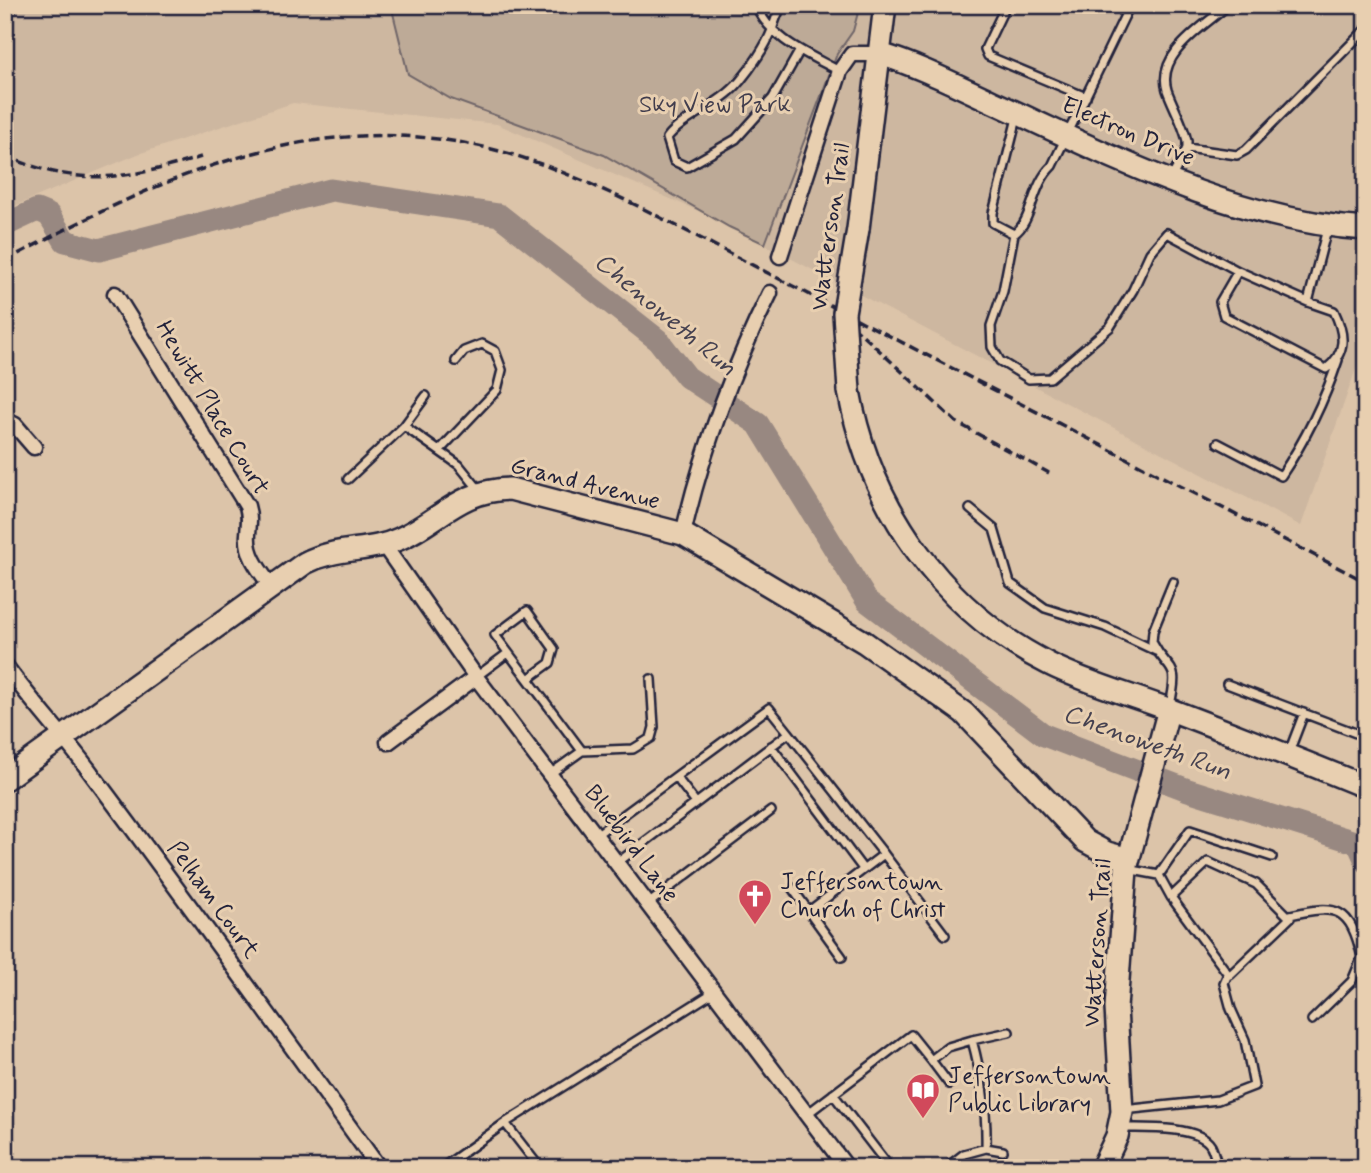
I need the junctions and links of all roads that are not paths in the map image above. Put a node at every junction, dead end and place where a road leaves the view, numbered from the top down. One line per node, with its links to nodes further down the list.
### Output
1 (9, 5): 8 (street)
2 (756, 5): 9 (lane)
3 (782, 5): 9 (lane)
4 (885, 5): 12 (street, Watterson Trail)
5 (1006, 5): 14 (lane)
6 (1130, 5): 14 (lane)
7 (1228, 5): 17 (lane)
8 (5, 14)
9 (772, 29): 11 (lane); 11 (lane)
10 (1366, 29): 17 (lane)
11 (800, 50): 13 (lane)
12 (880, 54): 13 (street); 15 (street, Electron Drive); 49 (street, Watterson Trail, bridge)
13 (840, 71): 22 (street)
14 (1086, 97): 16 (lane)
15 (1018, 113): 16 (street, Electron Drive); 21 (lane)
16 (1067, 136): 18 (street, Electron Drive); 21 (lane)
17 (1187, 148): 18 (lane)
18 (1171, 180): 19 (street, Electron Drive)
19 (1328, 225): 20 (street, Electron Drive); 26 (lane)
20 (1366, 229)
21 (1014, 234): 23 (lane)
22 (780, 256)
23 (1238, 271): 26 (lane); 27 (lane)
24 (770, 293): 38 (street)
25 (115, 294): 41 (street, Hewitt Place Court)
26 (1308, 302): 27 (lane)
27 (1338, 360): 32 (lane)
28 (456, 361): 34 (lane)
29 (426, 396): 31 (lane)
30 (5, 420): 33 (street)
31 (404, 426): 34 (lane); 35 (lane)
32 (1218, 443)
33 (34, 447)
34 (440, 450): 36 (lane)
35 (348, 479)
36 (480, 492): 38 (street, Grand Avenue); 39 (street, Grand Avenue)
37 (970, 509): 42 (lane)
38 (683, 534): 68 (street, Grand Avenue)
39 (383, 544): 41 (street, Grand Avenue); 45 (street, Bluebird Lane)
40 (1173, 582): 42 (lane)
41 (271, 586): 52 (street, Grand Avenue)
42 (1156, 651): 49 (lane)
43 (508, 653): 45 (lane); 46 (lane); 46 (lane)
44 (5, 665): 52 (street, Pelham Court)
45 (476, 677): 54 (street); 58 (street, Bluebird Lane)
46 (528, 679): 56 (lane)
47 (651, 679): 56 (lane)
48 (1227, 684): 50 (lane)
49 (1169, 709): 57 (street); 68 (street, Watterson Trail)
50 (1304, 713): 53 (lane); 57 (lane)
51 (789, 733): 55 (lane); 59 (lane); 65 (lane)
52 (64, 736): 60 (street, Grand Avenue); 91 (street, Pelham Court)
53 (1366, 737)
54 (388, 742)
55 (771, 746): 62 (lane); 69 (lane)
56 (582, 751): 58 (lane)
57 (1287, 756): 61 (street)
58 (549, 775): 64 (street, Bluebird Lane)
59 (676, 777): 62 (lane); 64 (lane)
60 (5, 779)
61 (1366, 787)
62 (696, 803): 67 (lane)
63 (772, 811): 73 (lane)
64 (596, 835): 67 (street, Bluebird Lane)
65 (884, 854): 69 (lane); 76 (lane)
66 (1272, 857): 70 (lane)
67 (616, 863): 73 (street, Bluebird Lane)
68 (1128, 864): 70 (lane); 87 (street, Watterson Trail)
69 (863, 869): 74 (lane)
70 (1160, 875): 72 (lane)
71 (792, 888): 74 (lane)
72 (1171, 897): 75 (lane); 78 (lane)
73 (648, 904): 79 (street, Bluebird Lane)
74 (809, 911): 77 (lane)
75 (1290, 915): 78 (lane); 80 (lane)
76 (945, 935)
77 (842, 957)
78 (1228, 974): 87 (lane)
79 (714, 992): 86 (street, Bluebird Lane); 88 (lane)
80 (1312, 1020)
81 (1009, 1032): 82 (lane)
82 (972, 1040): 83 (lane); 89 (lane)
83 (931, 1060): 84 (lane); 85 (lane)
84 (949, 1084)
85 (833, 1094): 86 (lane); 95 (lane)
86 (807, 1114): 94 (street, Bluebird Lane)
87 (1121, 1119): 97 (street, Watterson Trail); 98 (lane)
88 (505, 1123): 92 (lane); 93 (lane)
89 (986, 1148): 90 (lane); 96 (lane)
90 (1003, 1151)
91 (379, 1168)
92 (442, 1168)
93 (540, 1168)
94 (847, 1168)
95 (890, 1168)
96 (946, 1168)
97 (1102, 1168)
98 (1218, 1168)

